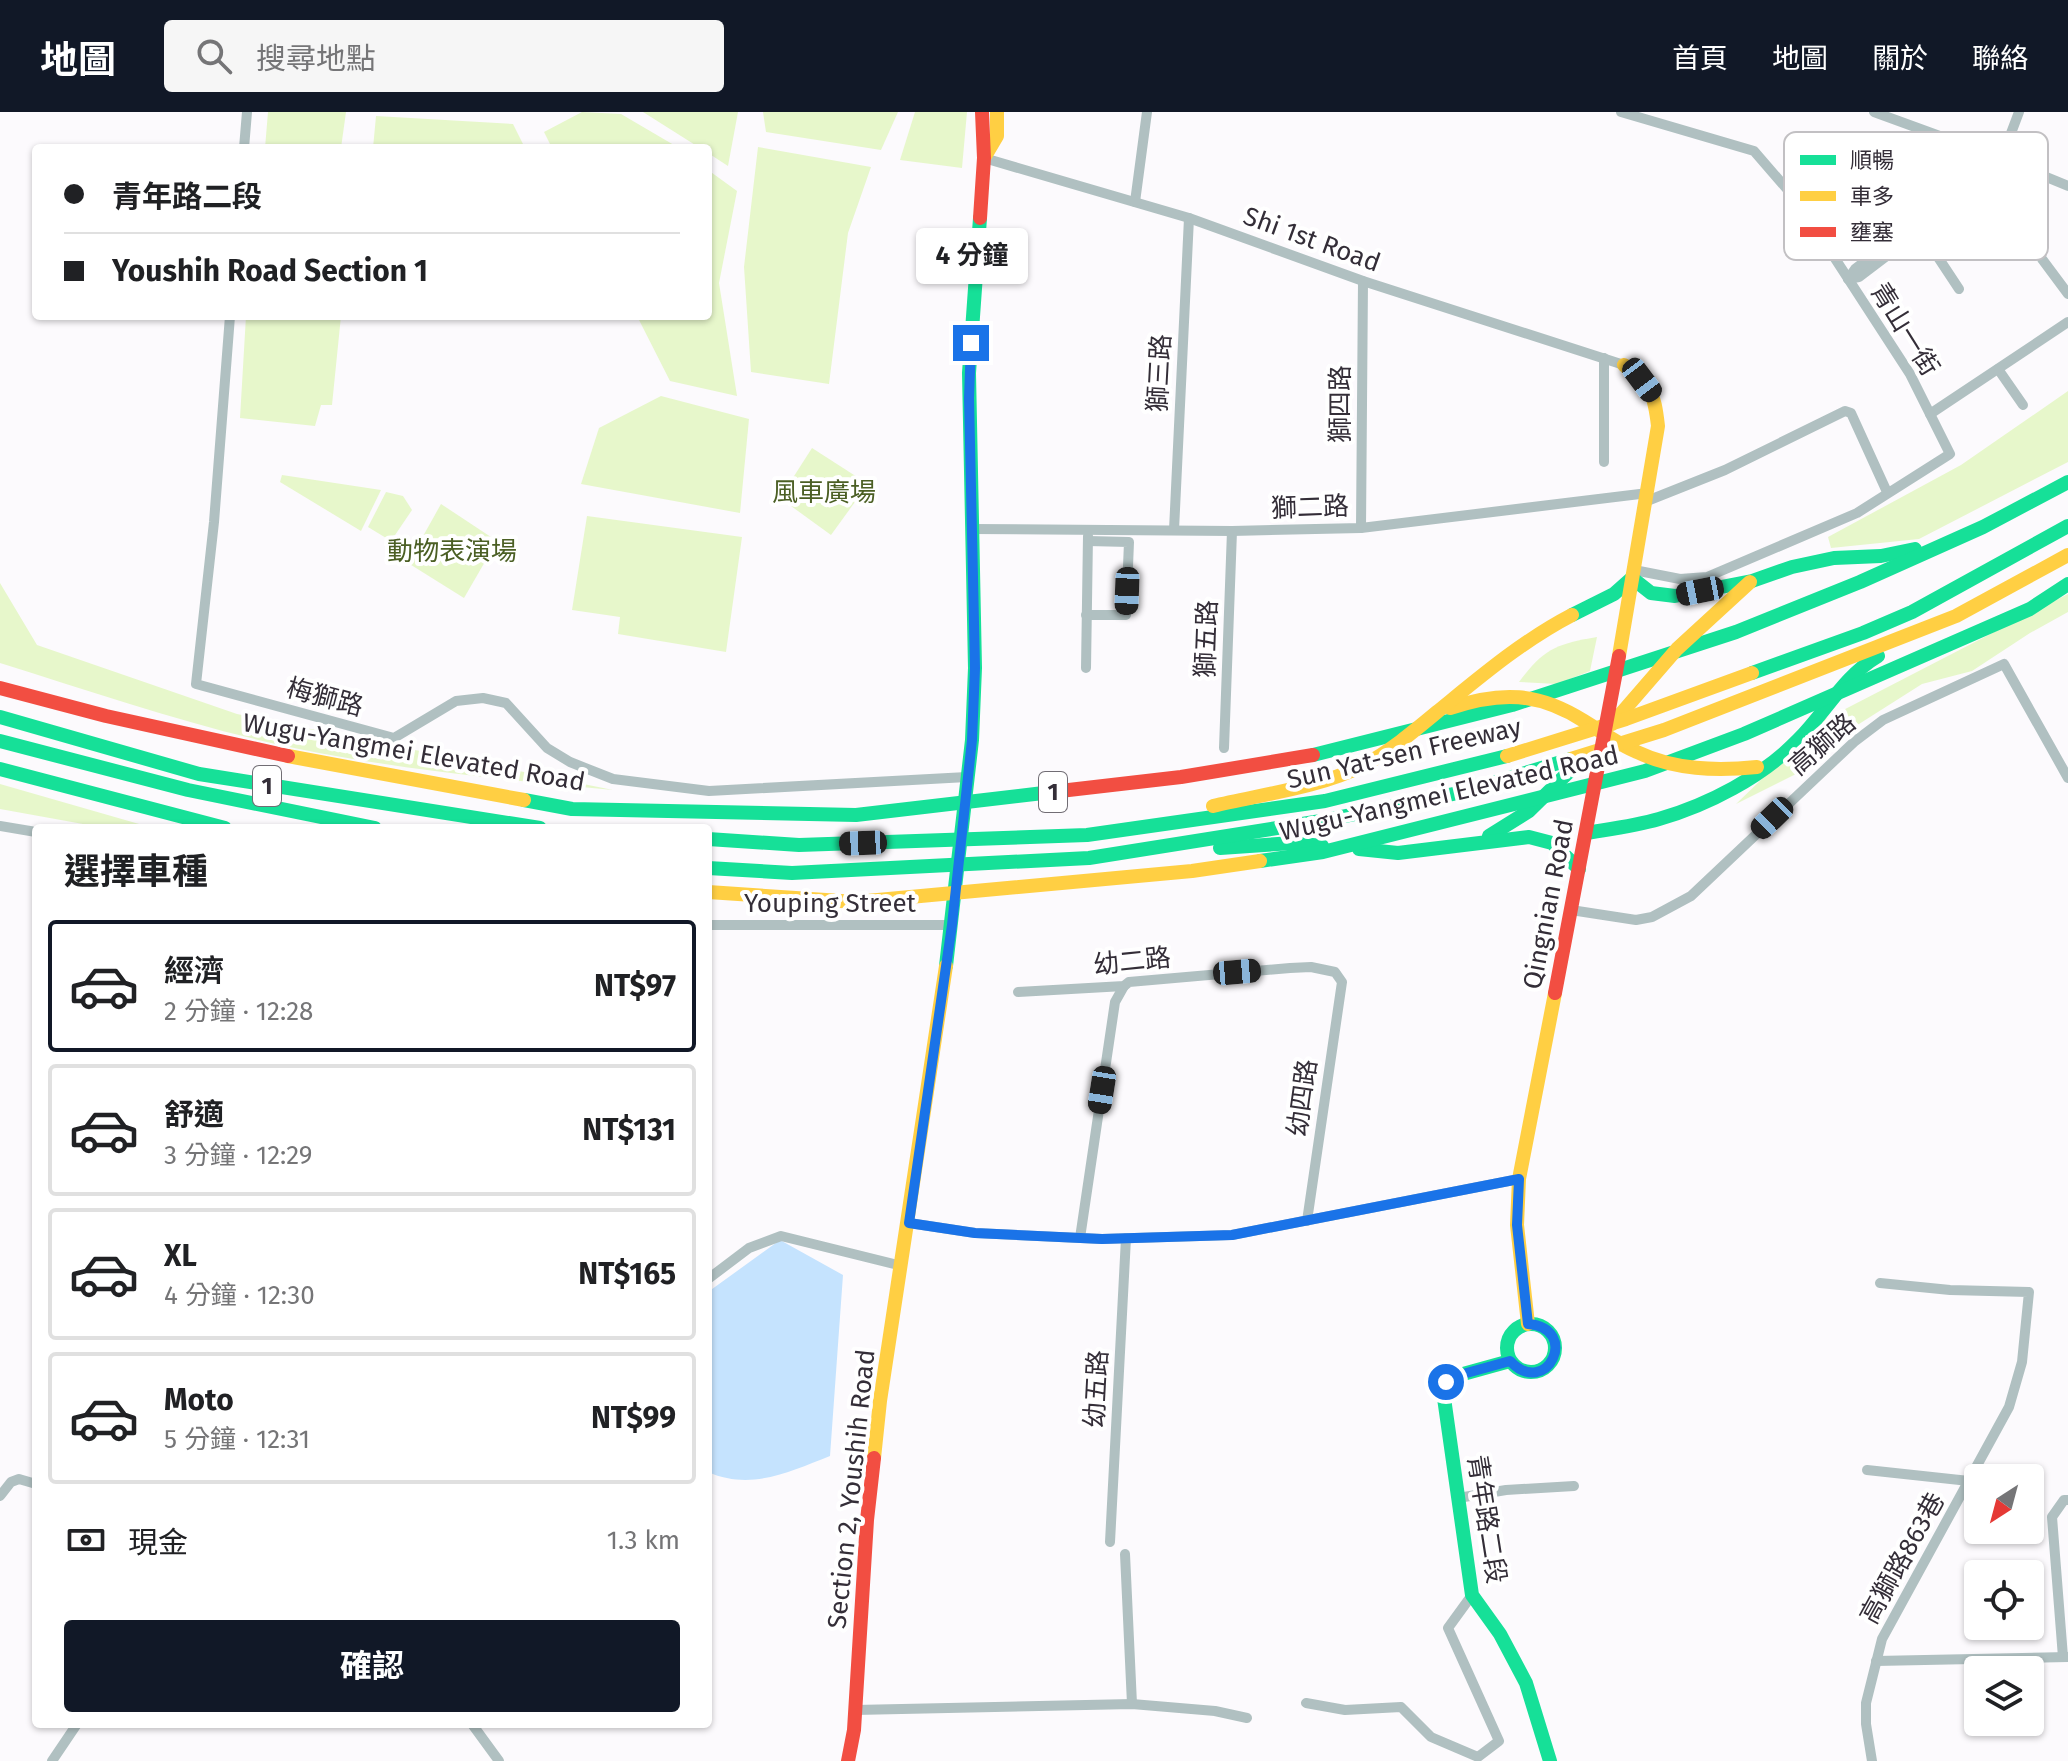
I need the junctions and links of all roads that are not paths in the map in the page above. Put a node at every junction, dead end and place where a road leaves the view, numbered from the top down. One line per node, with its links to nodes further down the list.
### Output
1 (247, 112): 11 (street)
2 (982, 112): 12 (main road)
3 (997, 112): 12 (main road)
4 (1147, 112): 16 (street)
5 (1621, 112): 8 (street, 青山一街)
6 (1874, 112): 9 (street)
7 (2019, 112): 10 (street)
8 (1633, 114): 14 (street, 青山一街)
9 (1929, 132)
10 (2011, 132)
11 (244, 144)
12 (984, 158): 16 (street, Shi 1st Road); 41 (main road, Section 2, Youshih Road)
13 (2048, 178): 15 (street)
14 (1784, 186)
15 (2068, 186)
16 (1135, 202): 17 (street, Shi 1st Road)
17 (1189, 218): 24 (street, Shi 1st Road); 42 (street, 獅三路)
18 (1836, 260): 23 (street, 青山一街)
19 (1867, 260): 23 (street)
20 (1881, 260): 23 (street)
21 (1940, 260): 25 (street)
22 (2043, 260): 26 (street)
23 (1848, 279): 33 (street, 青山一街)
24 (1363, 281): 29 (street, Shi 1st Road); 40 (street, 獅四路)
25 (1959, 289)
26 (2068, 294)
27 (230, 320): 60 (street, 梅獅路)
28 (2068, 322): 31 (street)
29 (1604, 358): 30 (street, Shi 1st Road); 34 (street)
30 (1624, 365): 38 (main road, Qingnian Road)
31 (1998, 369): 32 (street); 33 (street)
32 (2023, 405)
33 (1930, 414): 36 (street, 青山一街)
34 (1604, 462)
35 (2068, 482): 52 (main road, Wugu-Yangmei Elevated Road / 1)
36 (1887, 492): 38 (street, 獅二路); 46 (street)
37 (2068, 493): 47 (main road)
38 (1648, 497): 40 (street, 獅二路); 46 (main road, Qingnian Road)
39 (2068, 526): 67 (main road, Sun Yat-sen Freeway / 1)
40 (1361, 528): 43 (street, 獅二路)
41 (971, 529): 44 (street, 獅二路); 60 (main road, Section 2, Youshih Road)
42 (1174, 530): 43 (street, 獅二路); 44 (street, 獅二路)
43 (1232, 531): 57 (street, 獅五路)
44 (1088, 535): 49 (street); 49 (street)
45 (2068, 555): 50 (main road, Sun Yat-sen Freeway)
46 (1633, 574): 47 (main road); 53 (main road); 55 (main road, Qingnian Road)
47 (1752, 581): 55 (main road)
48 (2068, 584): 74 (main road, Wugu-Yangmei Elevated Road)
49 (1086, 615): 51 (street)
50 (1956, 616): 58 (main road); 71 (main road, Sun Yat-sen Freeway)
51 (1086, 668)
52 (0, 688)
53 (1436, 713): 55 (main road); 67 (main road)
54 (0, 717): 64 (main road, 1)
55 (1604, 735): 58 (main road); 68 (main road, Qingnian Road); 70 (main road)
56 (0, 741): 63 (main road, 1)
57 (1224, 748)
58 (1764, 766): 68 (main road)
59 (0, 769): 62 (main road, 1)
60 (967, 777): 77 (main road, Section 2, Youshih Road)
61 (2068, 778): 75 (street, 高獅路)
62 (210, 824)
63 (355, 824)
64 (503, 824)
65 (0, 826): 66 (street)
66 (32, 831)
67 (1112, 831): 69 (main road, Sun Yat-sen Freeway / 1)
68 (1586, 833): 73 (main road, Qingnian Road)
69 (712, 839)
70 (1467, 846): 71 (main road); 73 (main road)
71 (1089, 858): 72 (main road, Sun Yat-sen Freeway)
72 (712, 868)
73 (1579, 869): 75 (main road, Qingnian Road)
74 (712, 892)
75 (1571, 910): 81 (main road, Qingnian Road)
76 (712, 925): 77 (street, Youping Street)
77 (952, 925): 83 (main road, Section 2, Youshih Road)
78 (1342, 982): 79 (street, 幼二路); 82 (street, 幼四路)
79 (1124, 986): 80 (street, 幼二路); 84 (street)
80 (1018, 992)
81 (1519, 1179): 82 (street); 89 (main road, Qingnian Road)
82 (1307, 1221): 85 (street)
83 (909, 1223): 84 (street); 86 (main road, Section 2, Youshih Road)
84 (1080, 1238): 85 (street)
85 (1126, 1238): 100 (street, 幼五路)
86 (902, 1266): 87 (street); 107 (main road, Section 2, Youshih Road)
87 (712, 1276)
88 (1880, 1283): 91 (street, 高獅路863巷)
89 (1528, 1324): 90 (main road); 90 (main road)
90 (1510, 1361): 98 (main road, 青年路二段)
91 (1978, 1464)
92 (1867, 1470): 93 (street)
93 (1964, 1480)
94 (32, 1483): 97 (street)
95 (1574, 1486): 98 (street)
96 (1964, 1490): 104 (street, 高獅路863巷)
97 (0, 1496)
98 (1458, 1498): 102 (main road, 青年路二段)
99 (2068, 1500): 103 (street)
100 (1110, 1542)
101 (1125, 1554): 106 (street)
102 (1472, 1595): 105 (street); 114 (main road, 青年路二段)
103 (2066, 1657): 104 (street)
104 (1876, 1661): 115 (street, 高獅路863巷)
105 (1306, 1703)
106 (1132, 1704): 107 (street); 108 (street)
107 (855, 1710): 113 (main road, Section 2, Youshih Road)
108 (1247, 1718)
109 (74, 1728): 111 (street)
110 (475, 1728): 112 (street)
111 (52, 1761)
112 (499, 1761)
113 (848, 1761)
114 (1550, 1761)
115 (1872, 1761)

